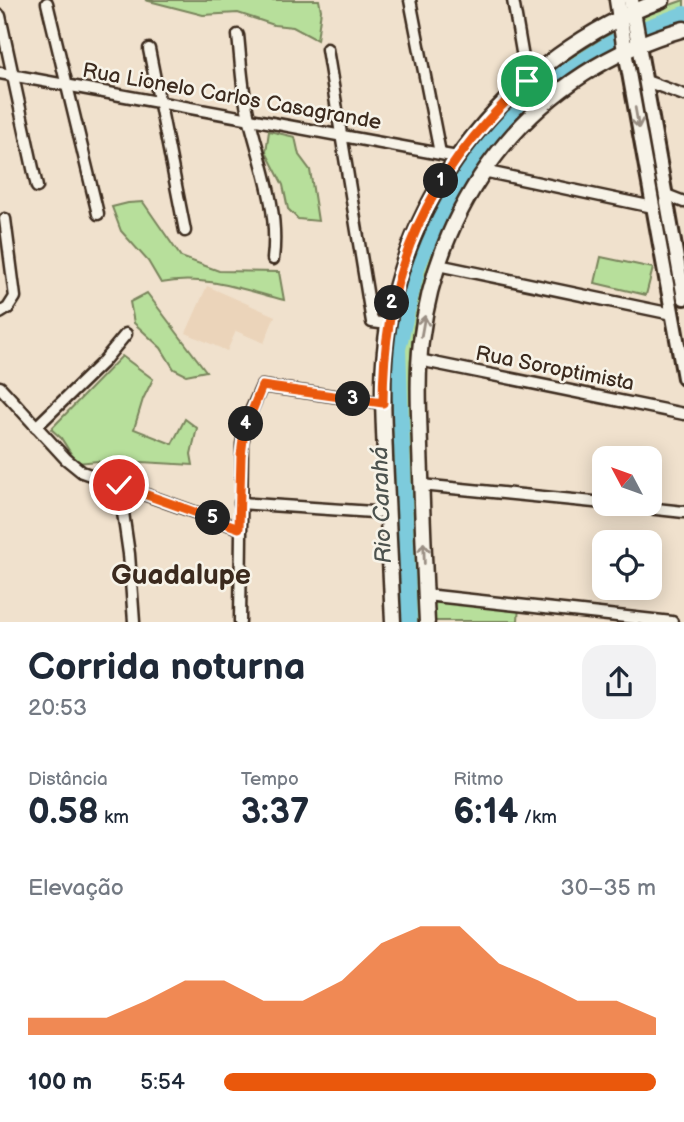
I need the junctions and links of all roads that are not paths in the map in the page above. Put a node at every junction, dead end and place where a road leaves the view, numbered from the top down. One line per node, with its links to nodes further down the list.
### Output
1 (410, 0): 22 (street)
2 (513, 0): 15 (street)
3 (617, 0): 6 (main road)
4 (662, 0): 6 (main road)
5 (47, 3): 17 (street)
6 (628, 15): 10 (main road); 15 (main road)
7 (0, 16): 14 (street)
8 (684, 29): 10 (main road)
9 (238, 35): 20 (street)
10 (632, 45): 16 (main road); 24 (main road); 28 (main road, one-way to 28)
11 (327, 49): 21 (street)
12 (149, 50): 19 (street)
13 (0, 73): 14 (street, Rua Lionelo Carlos Casagrande)
14 (13, 76): 17 (street, Rua Lionelo Carlos Casagrande); 25 (street)
15 (527, 81): 23 (main road)
16 (646, 81): 18 (street); 26 (main road)
17 (67, 85): 19 (street, Rua Lionelo Carlos Casagrande); 29 (street)
18 (684, 95)
19 (159, 102): 20 (street, Rua Lionelo Carlos Casagrande); 31 (street)
20 (249, 119): 21 (street, Rua Lionelo Carlos Casagrande); 32 (street)
21 (341, 135): 22 (street, Rua Lionelo Carlos Casagrande); 37 (street)
22 (440, 153): 23 (street, Rua Lionelo Carlos Casagrande)
23 (457, 156): 37 (main road)
24 (482, 171): 28 (street); 33 (main road)
25 (37, 187)
26 (666, 195): 27 (street); 34 (main road)
27 (684, 202)
28 (653, 206): 36 (main road)
29 (98, 214)
30 (5, 219): 35 (street)
31 (185, 230)
32 (273, 259)
33 (438, 265): 36 (street); 39 (main road, one-way to 33)
34 (684, 298)
35 (0, 313)
36 (672, 314): 40 (main road)
37 (388, 324): 42 (main road)
38 (126, 334): 44 (street)
39 (419, 360): 43 (street, Rua Soroptimista); 46 (main road)
40 (684, 378)
41 (0, 387): 44 (street)
42 (383, 403): 48 (street); 51 (main road)
43 (684, 414)
44 (36, 427): 45 (street)
45 (119, 485): 52 (street); 54 (street)
46 (421, 485): 47 (street); 53 (main road, one-way to 46)
47 (592, 502)
48 (240, 503): 51 (street); 52 (street)
49 (662, 510): 50 (street)
50 (684, 512)
51 (388, 513): 56 (main road)
52 (239, 528): 55 (street)
53 (426, 595): 57 (main road); 58 (street)
54 (134, 621)
55 (240, 621)
56 (393, 621)
57 (427, 621)
58 (672, 621)

